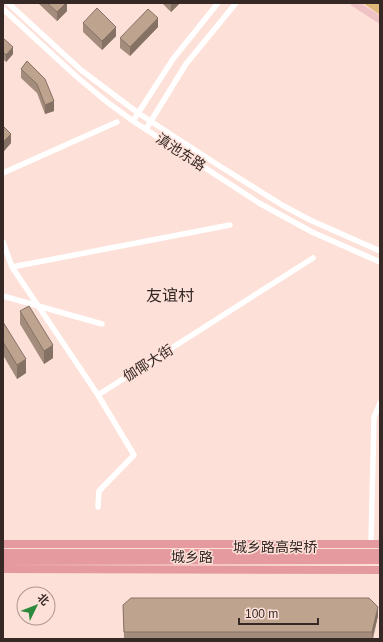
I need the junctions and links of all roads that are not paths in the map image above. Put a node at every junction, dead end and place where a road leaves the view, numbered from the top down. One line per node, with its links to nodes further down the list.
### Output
1 (8, 3): 7 (street, 滇池东路)
2 (218, 3): 7 (street)
3 (236, 3): 9 (street)
4 (354, 3): 6 (main road)
5 (3, 9): 8 (street, 滇池东路)
6 (380, 20)
7 (138, 113): 8 (street); 9 (street, 滇池东路)
8 (134, 121): 11 (street, 滇池东路)
9 (151, 121): 11 (street); 15 (street, 滇池东路)
10 (117, 122): 12 (street)
11 (146, 129): 17 (street, 滇池东路)
12 (3, 173)
13 (230, 225): 18 (street)
14 (3, 242): 18 (street)
15 (380, 251)
16 (313, 258): 21 (street, 伽倻大街)
17 (380, 262)
18 (12, 267): 21 (street)
19 (3, 296): 20 (street)
20 (102, 324)
21 (98, 395): 23 (street)
22 (380, 403): 25 (street)
23 (98, 507)
24 (3, 544): 25 (highway, 城乡路)
25 (376, 544)
26 (3, 553): 27 (highway, 城乡路高架桥)
27 (380, 553)
28 (380, 560): 29 (highway, 城乡路高架桥)
29 (3, 561)
30 (3, 569): 31 (highway, 城乡路)
31 (380, 570)

